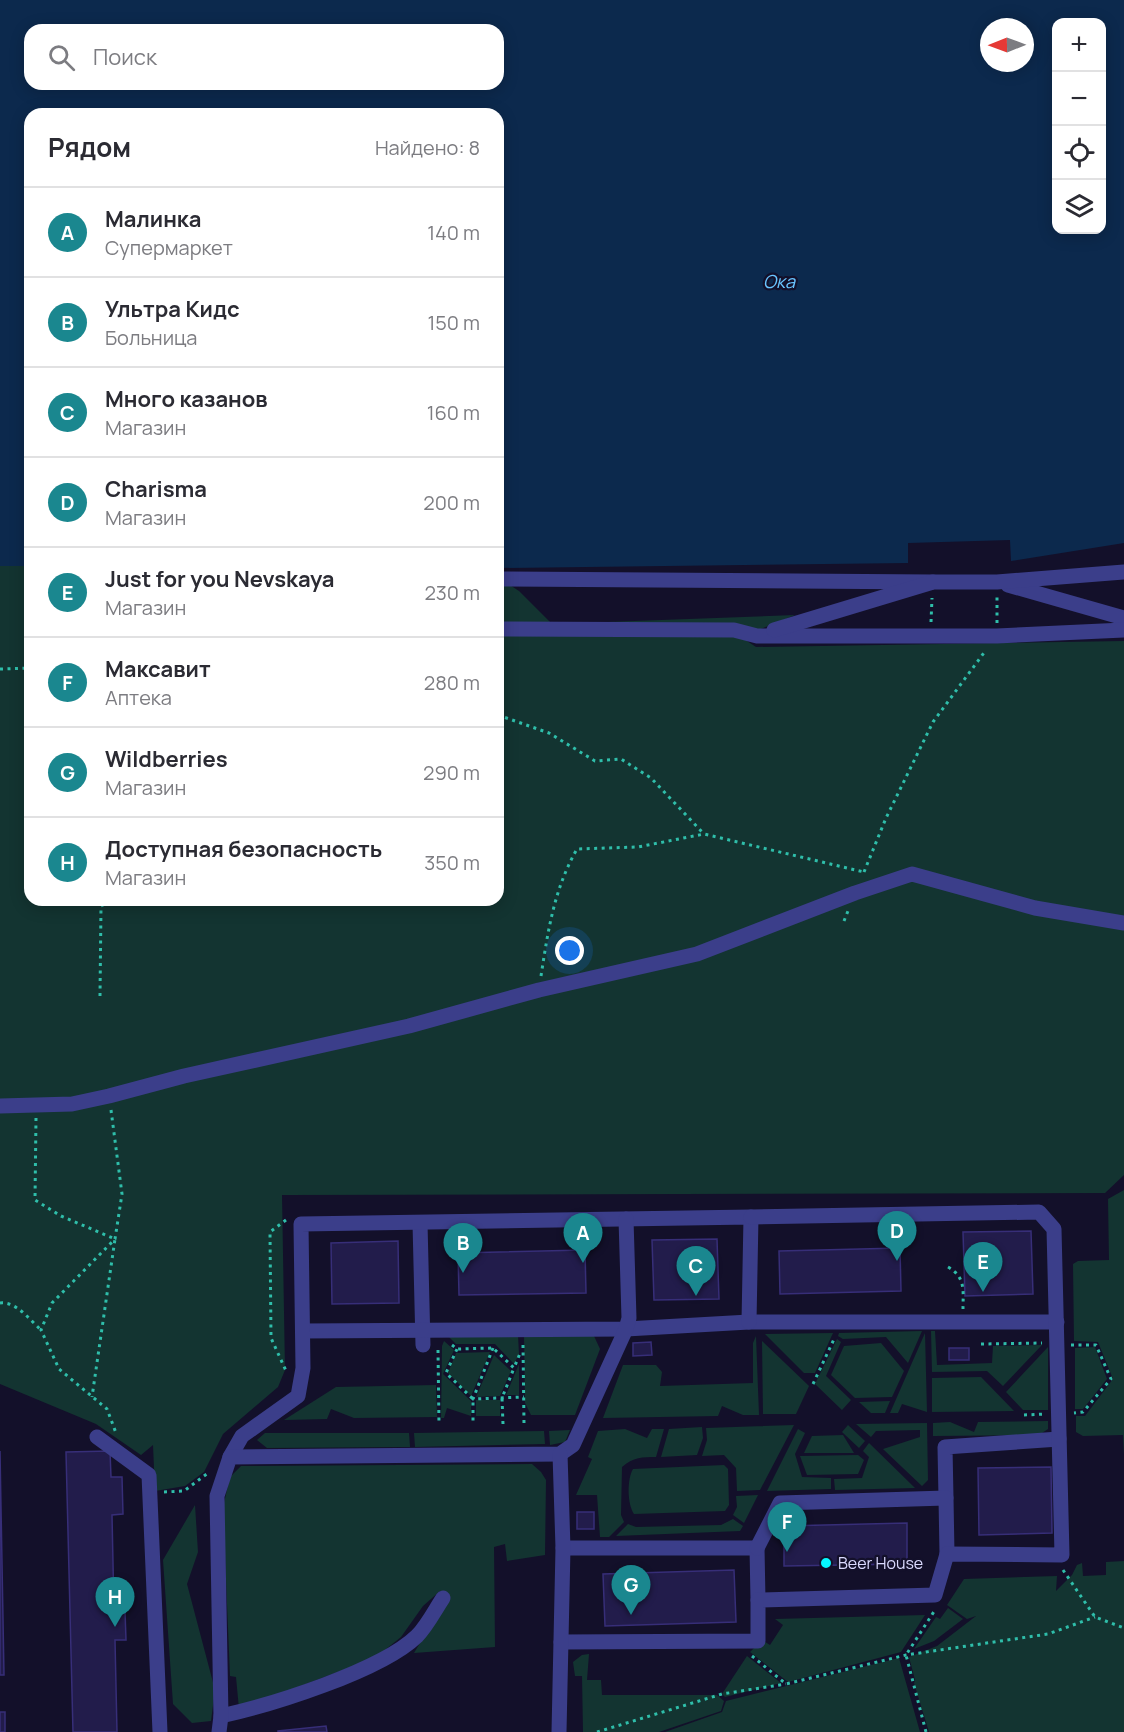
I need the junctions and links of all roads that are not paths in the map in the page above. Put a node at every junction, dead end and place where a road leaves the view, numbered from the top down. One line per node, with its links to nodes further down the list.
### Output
1 (1124, 572): 4 (lane)
2 (504, 579): 3 (lane)
3 (933, 582): 4 (lane); 8 (lane)
4 (997, 582): 5 (lane)
5 (1124, 618)
6 (504, 629): 8 (lane)
7 (1124, 630): 8 (lane)
8 (757, 636)
9 (1124, 923): 10 (lane)
10 (0, 1106)
11 (751, 1217): 12 (lane); 14 (lane); 15 (lane)
12 (626, 1220): 13 (lane); 16 (lane)
13 (420, 1223): 17 (lane); 18 (lane)
14 (749, 1322): 15 (lane); 16 (lane)
15 (1057, 1322): 20 (lane)
16 (626, 1329): 18 (lane); 21 (lane)
17 (303, 1331): 18 (lane); 22 (lane)
18 (428, 1339)
19 (97, 1437): 31 (lane)
20 (1059, 1439): 23 (lane); 26 (lane)
21 (560, 1454): 22 (lane); 24 (lane)
22 (230, 1457): 30 (lane)
23 (946, 1498): 25 (lane); 26 (lane)
24 (563, 1548): 25 (lane); 29 (lane)
25 (757, 1548): 28 (lane)
26 (947, 1554): 28 (lane)
27 (443, 1598): 30 (lane)
28 (758, 1600): 29 (lane)
29 (561, 1642): 33 (lane)
30 (221, 1716): 32 (lane)
31 (160, 1732)
32 (219, 1732)
33 (559, 1732)

